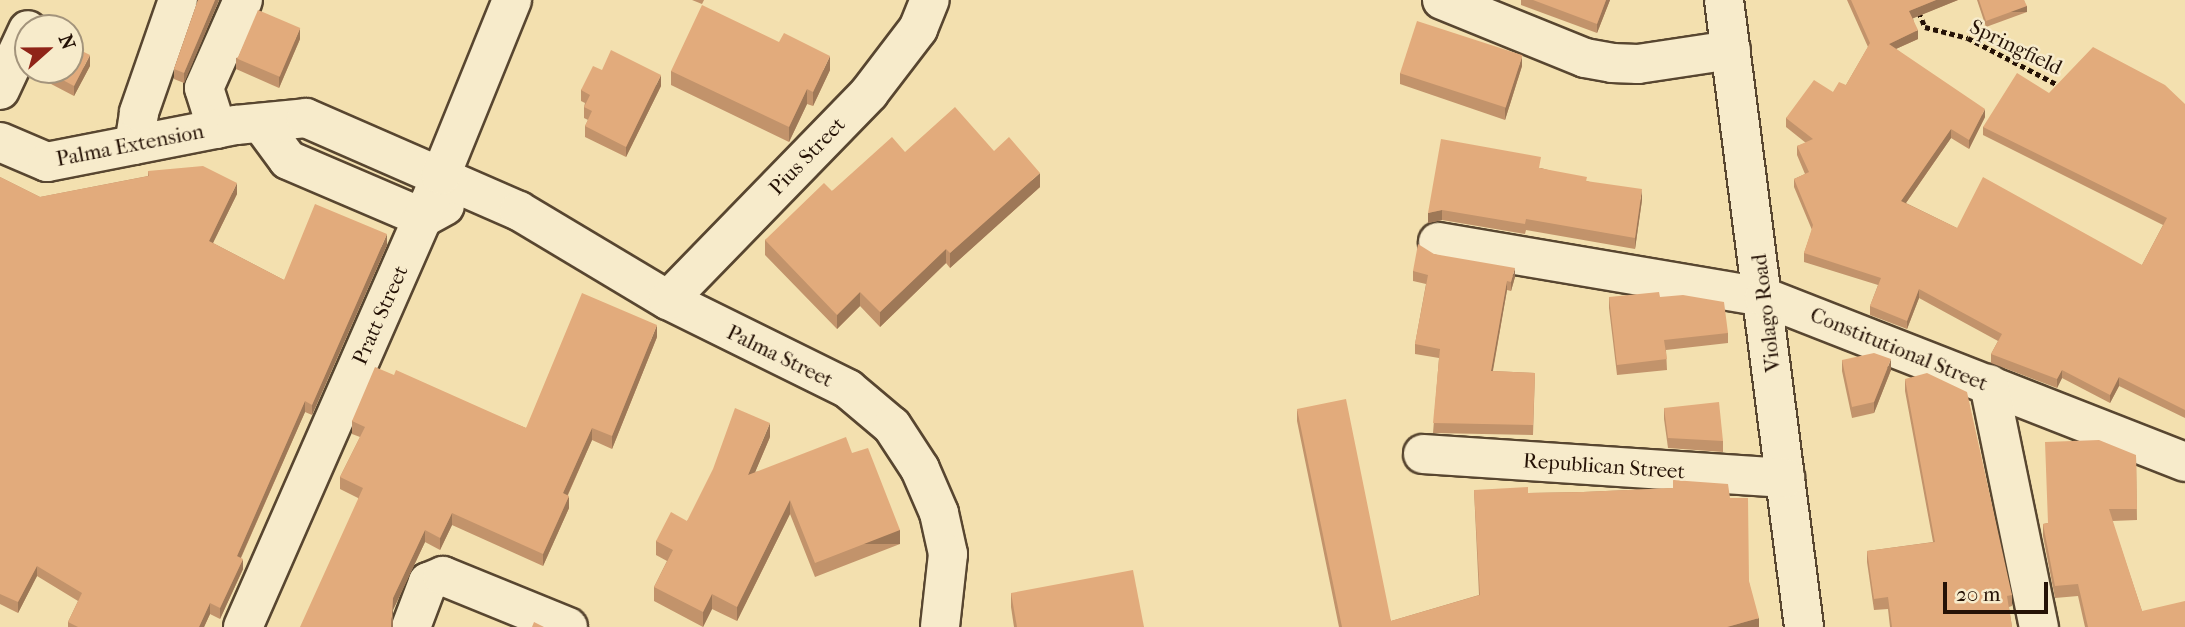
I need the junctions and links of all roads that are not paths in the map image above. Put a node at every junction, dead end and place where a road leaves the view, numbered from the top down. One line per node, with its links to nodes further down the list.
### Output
1 (178, 0): 13 (street)
2 (243, 0): 11 (street)
3 (512, 0): 14 (street)
4 (930, 0): 18 (street, Pius Street)
5 (1442, 0): 7 (street)
6 (1724, 0): 7 (street, Violago Road)
7 (1731, 50): 17 (street, Violago Road)
8 (14, 61): 9 (street)
9 (0, 90)
10 (262, 126): 11 (street, Palma Extension); 14 (street, Palma Street); 15 (street)
11 (217, 129): 13 (street, Palma Extension)
12 (0, 142): 13 (street, Palma Extension)
13 (134, 145)
14 (458, 182): 15 (street); 18 (street, Palma Street)
15 (423, 218): 23 (street, Pratt Street)
16 (1438, 242): 17 (street, Constitutional Street)
17 (1764, 297): 19 (street, Constitutional Street); 22 (street, Violago Road)
18 (668, 300): 26 (street, Palma Street)
19 (1989, 384): 21 (street, Constitutional Street); 28 (street)
20 (1423, 454): 22 (street, Republican Street)
21 (2183, 470)
22 (1785, 478): 27 (street, Violago Road)
23 (243, 627)
24 (411, 627): 25 (street)
25 (568, 627)
26 (940, 627)
27 (1804, 627)
28 (2039, 627)

